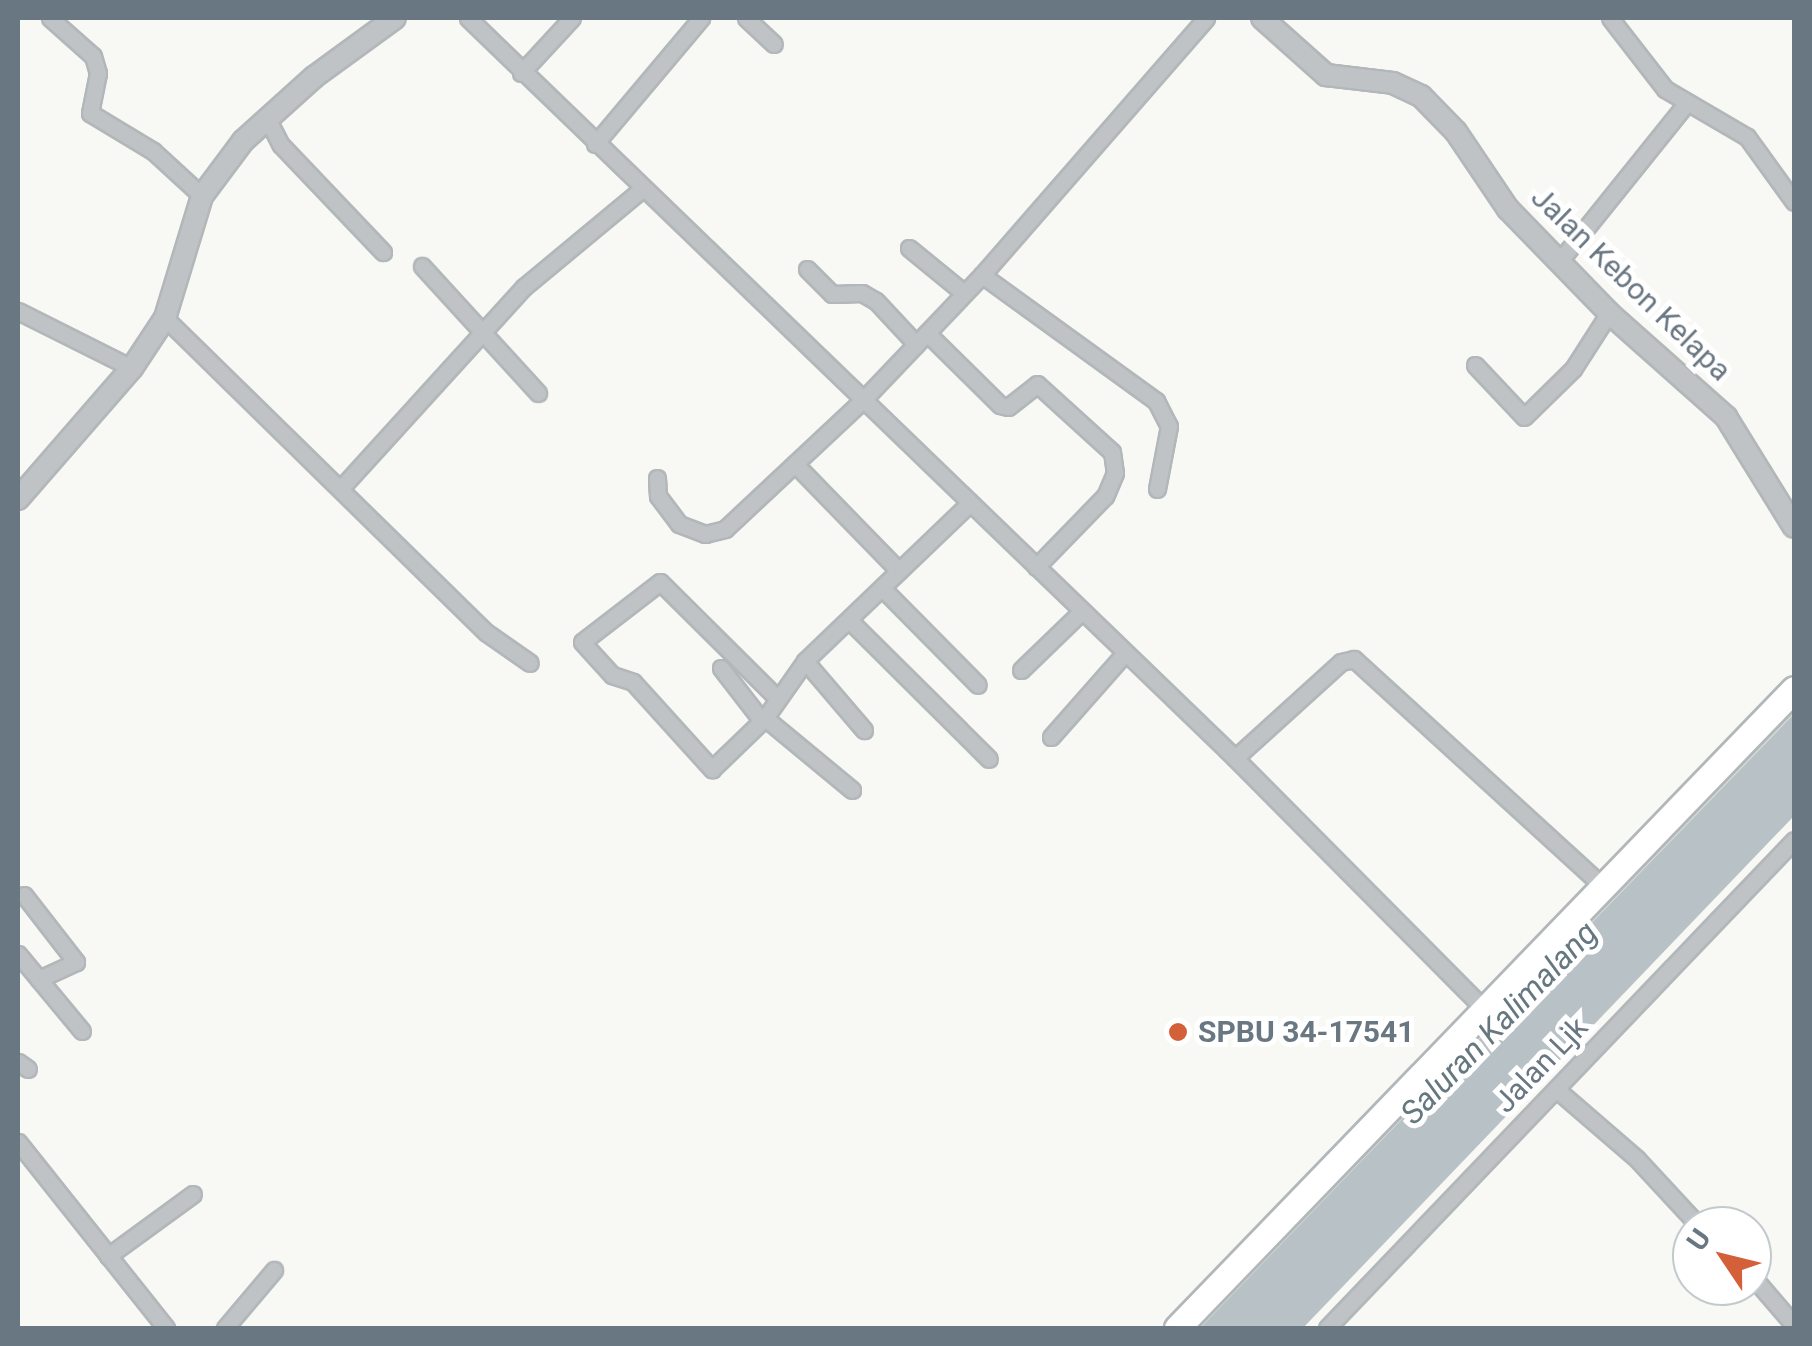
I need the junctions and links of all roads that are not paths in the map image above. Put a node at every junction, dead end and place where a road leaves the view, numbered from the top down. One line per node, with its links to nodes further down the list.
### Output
1 (50, 18): 16 (street)
2 (395, 18): 13 (street)
3 (468, 18): 11 (street)
4 (572, 18): 11 (street)
5 (701, 18): 14 (street)
6 (746, 18): 10 (street)
7 (1206, 18): 23 (street)
8 (1262, 18): 20 (street, Jalan Kebon Kelapa)
9 (1610, 18): 12 (street)
10 (774, 44)
11 (521, 73): 14 (street)
12 (1685, 105): 17 (street); 20 (street)
13 (266, 118): 16 (street); 19 (street)
14 (595, 144): 15 (street)
15 (642, 189): 28 (street); 33 (street)
16 (202, 196): 27 (street)
17 (1794, 202)
18 (909, 248): 24 (street)
19 (382, 252)
20 (1562, 258): 26 (street, Jalan Kebon Kelapa)
21 (422, 266): 28 (street)
22 (806, 269): 29 (street)
23 (982, 274): 24 (street); 37 (street)
24 (964, 293): 29 (street)
25 (18, 312): 31 (street)
26 (1608, 313): 30 (street); 40 (street, Jalan Kebon Kelapa)
27 (165, 318): 31 (street); 36 (street)
28 (481, 331): 32 (street); 36 (street)
29 (921, 338): 33 (street); 41 (street)
30 (1474, 364)
31 (132, 368): 38 (street)
32 (538, 393)
33 (862, 400): 34 (street); 39 (street)
34 (795, 464): 35 (street); 42 (street)
35 (657, 478)
36 (341, 488): 48 (street)
37 (1157, 489)
38 (18, 499)
39 (970, 504): 41 (street); 42 (street)
40 (1794, 527)
41 (1036, 567): 44 (street)
42 (899, 571): 43 (street)
43 (882, 588): 45 (street); 51 (street)
44 (1082, 611): 46 (street); 50 (street)
45 (849, 620): 47 (street); 58 (street)
46 (1125, 652): 56 (street); 57 (street)
47 (804, 662): 53 (street); 55 (street)
48 (530, 663)
49 (721, 668): 54 (street)
50 (1021, 670)
51 (978, 685)
52 (1794, 689): 61 (main road)
53 (778, 699): 54 (street); 54 (street)
54 (764, 719): 59 (street)
55 (864, 730)
56 (1051, 736)
57 (1235, 758): 61 (street); 65 (street)
58 (989, 759)
59 (852, 790)
60 (1794, 840): 67 (street, Jalan Ljk)
61 (1604, 887): 65 (main road)
62 (24, 895): 64 (street)
63 (18, 954): 64 (street)
64 (39, 979): 66 (street)
65 (1484, 1010): 77 (main road)
66 (82, 1031)
67 (1556, 1089): 70 (street); 78 (street, Jalan Ljk)
68 (18, 1143): 71 (street)
69 (193, 1194): 71 (street)
70 (1680, 1206)
71 (108, 1256): 75 (street)
72 (274, 1270): 76 (street)
73 (1772, 1299): 74 (street)
74 (1794, 1325)
75 (166, 1328)
76 (225, 1328)
77 (1178, 1328)
78 (1327, 1328)

